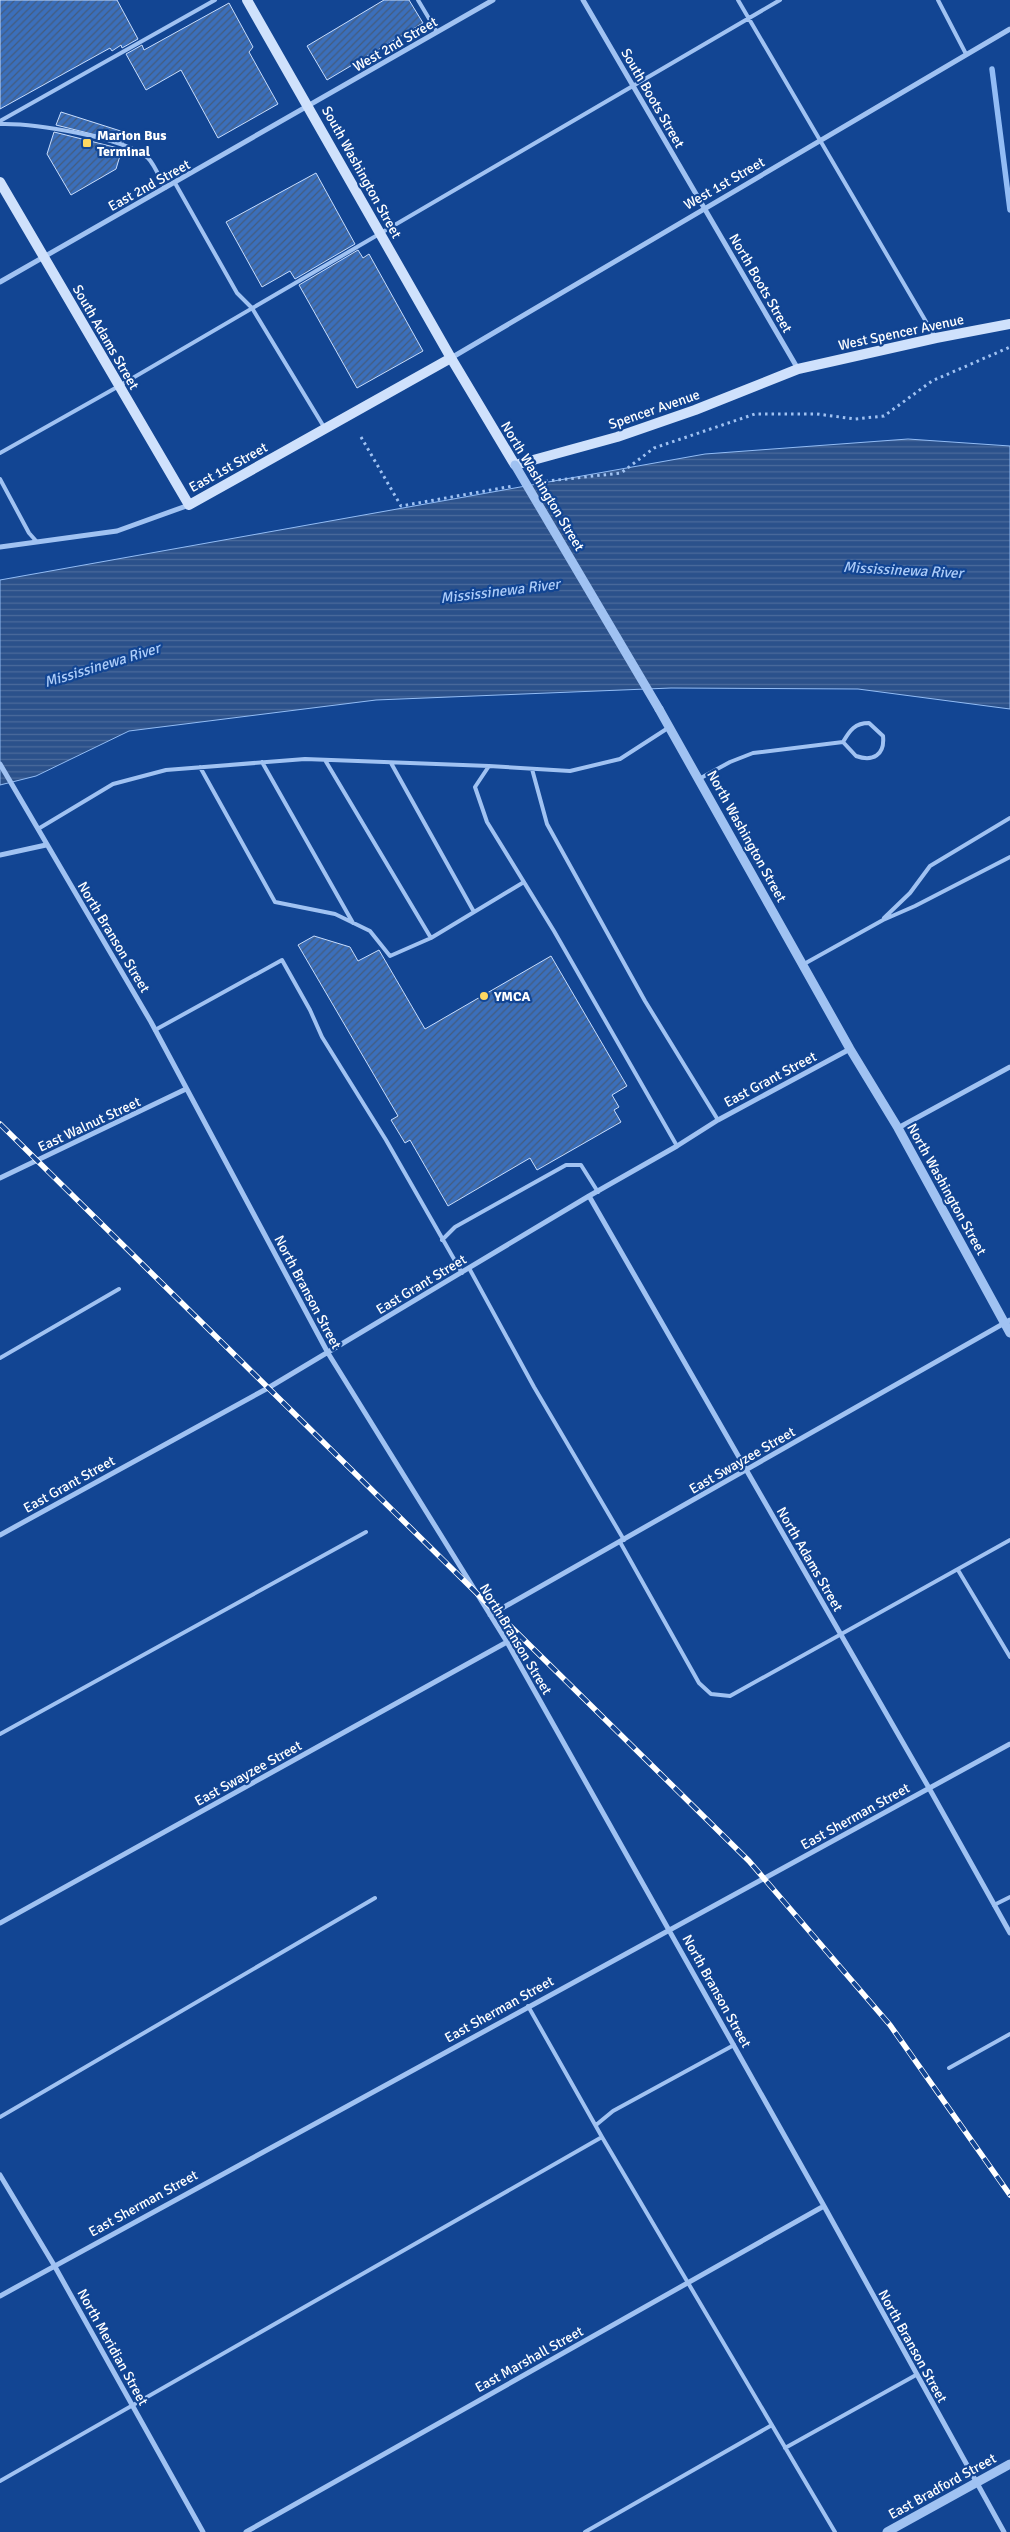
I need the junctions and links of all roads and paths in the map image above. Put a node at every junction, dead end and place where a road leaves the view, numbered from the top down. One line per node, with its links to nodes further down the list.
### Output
1 (215, 0): 15 (lane)
2 (246, 0): 14 (main road, South Washington Street)
3 (418, 0): 11 (lane)
4 (492, 0): 11 (street, West 2nd Street)
5 (583, 0): 13 (street, South Boots Street)
6 (738, 0): 9 (lane)
7 (780, 0): 9 (lane)
8 (938, 0): 12 (lane)
9 (749, 18): 13 (lane); 16 (lane)
10 (1010, 29): 12 (street, West 1st Street)
11 (437, 32): 14 (street, West 2nd Street)
12 (966, 54): 16 (street, West 1st Street)
13 (632, 85): 20 (street, South Boots Street); 21 (lane)
14 (309, 107): 18 (street, East 2nd Street); 21 (main road, South Washington Street)
15 (0, 123): 19 (lane)
16 (820, 140): 20 (street, West 1st Street); 26 (lane)
17 (0, 182): 22 (main road, South Adams Street)
18 (175, 183): 19 (street, East 2nd Street); 24 (lane)
19 (165, 188): 22 (street, East 2nd Street)
20 (704, 208): 28 (street, West 1st Street); 29 (street, North Boots Street)
21 (380, 233): 24 (lane); 28 (main road, South Washington Street)
22 (44, 257): 23 (street, East 2nd Street); 30 (main road, South Adams Street)
23 (0, 282)
24 (252, 308): 30 (lane); 31 (lane)
25 (1010, 324): 26 (main road, West Spencer Avenue)
26 (936, 338): 29 (main road, West Spencer Avenue)
27 (1010, 347): 36 (path)
28 (451, 358): 31 (main road, East 1st Street); 34 (main road, North Washington Street)
29 (798, 369): 34 (main road, Spencer Avenue)
30 (119, 386): 33 (lane); 38 (main road, South Adams Street)
31 (325, 429): 38 (main road, East 1st Street)
32 (361, 437): 37 (path)
33 (0, 453)
34 (515, 465): 41 (street, North Washington Street, bridge)
35 (0, 479): 39 (lane)
36 (532, 483)
37 (515, 486)
38 (189, 505): 39 (street, East 1st Street)
39 (37, 542): 40 (street, East 1st Street)
40 (0, 547)
41 (669, 727): 49 (lane); 50 (street, North Washington Street)
42 (843, 742): 42 (lane); 50 (lane)
43 (325, 760): 44 (lane); 45 (lane); 60 (lane)
44 (262, 762): 48 (lane); 59 (lane)
45 (391, 762): 47 (lane); 57 (lane)
46 (0, 764): 52 (street, North Branson Street)
47 (489, 766): 49 (lane); 56 (lane)
48 (200, 767): 52 (lane); 59 (lane)
49 (532, 769): 66 (lane)
50 (699, 779): 61 (street, North Washington Street)
51 (1010, 818): 58 (lane)
52 (38, 829): 53 (street, North Branson Street)
53 (46, 845): 54 (street); 62 (street, North Branson Street)
54 (0, 855)
55 (1010, 857): 58 (lane)
56 (524, 882): 57 (lane); 68 (lane)
57 (474, 912): 60 (lane)
58 (883, 920): 61 (lane)
59 (353, 923): 60 (lane)
60 (431, 938)
61 (803, 965): 63 (street, North Washington Street)
62 (155, 1030): 65 (street, North Branson Street); 72 (lane)
63 (850, 1048): 66 (street, East Grant Street); 67 (street, North Washington Street)
64 (1010, 1067): 67 (street)
65 (186, 1089): 69 (street, East Walnut Street); 78 (street, North Branson Street)
66 (718, 1120): 68 (street, East Grant Street)
67 (898, 1128): 76 (street, North Washington Street)
68 (677, 1146): 70 (street, East Grant Street)
69 (0, 1178)
70 (598, 1192): 71 (street, East Grant Street); 72 (lane)
71 (589, 1196): 73 (street, East Grant Street); 80 (street, North Adams Street)
72 (442, 1240): 74 (lane)
73 (468, 1268): 74 (street, East Grant Street); 84 (lane)
74 (462, 1273): 78 (street, East Grant Street)
75 (119, 1289): 79 (lane)
76 (1007, 1322): 77 (street, North Washington Street); 80 (street, East Swayzee Street)
77 (1010, 1333)
78 (328, 1353): 82 (street, East Grant Street); 86 (street, North Branson Street)
79 (0, 1358)
80 (746, 1470): 84 (street, East Swayzee Street); 87 (street, North Adams Street)
81 (366, 1532): 90 (lane)
82 (0, 1535)
83 (1010, 1540): 85 (lane)
84 (622, 1541): 86 (street, East Swayzee Street); 87 (lane)
85 (958, 1570): 87 (lane); 89 (lane)
86 (490, 1616): 88 (street, North Branson Street)
87 (841, 1635): 92 (street, North Adams Street)
88 (507, 1642): 96 (street, East Swayzee Street); 97 (street, North Branson Street)
89 (1010, 1658)
90 (0, 1734)
91 (1010, 1744): 92 (street, East Sherman Street)
92 (930, 1788): 95 (street, North Adams Street); 97 (street, East Sherman Street)
93 (1010, 1897): 95 (lane)
94 (375, 1898): 103 (lane)
95 (994, 1905): 98 (street, North Adams Street)
96 (0, 1923)
97 (669, 1930): 99 (street, East Sherman Street); 101 (street, North Branson Street)
98 (1010, 1934)
99 (528, 2006): 104 (lane); 108 (street, East Sherman Street)
100 (1010, 2034): 102 (lane)
101 (734, 2045): 104 (lane); 107 (street, North Branson Street)
102 (949, 2068)
103 (0, 2117)
104 (596, 2125): 105 (lane)
105 (602, 2137): 109 (lane); 112 (lane)
106 (0, 2175): 108 (street, North Meridian Street)
107 (824, 2206): 109 (street, East Marshall Street); 111 (street, North Branson Street)
108 (54, 2265): 110 (street, East Sherman Street); 112 (street, North Meridian Street)
109 (688, 2282): 113 (lane); 119 (street, East Marshall Street)
110 (0, 2296)
111 (916, 2375): 114 (lane); 117 (street, North Branson Street)
112 (133, 2407): 116 (lane); 118 (street, North Meridian Street)
113 (772, 2425): 114 (lane); 120 (lane)
114 (785, 2448): 121 (lane)
115 (1010, 2464): 117 (street, East Bradford Street)
116 (0, 2482)
117 (975, 2482): 122 (street, East Bradford Street); 123 (street, North Branson Street)
118 (203, 2532)
119 (246, 2532)
120 (585, 2532)
121 (835, 2532)
122 (887, 2532)
123 (1004, 2532)

